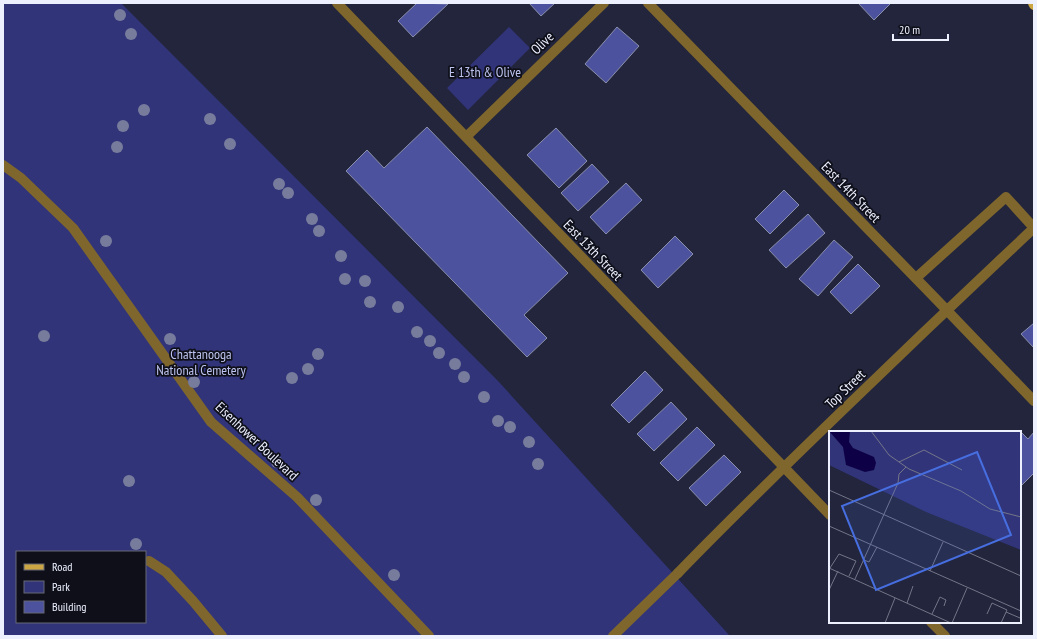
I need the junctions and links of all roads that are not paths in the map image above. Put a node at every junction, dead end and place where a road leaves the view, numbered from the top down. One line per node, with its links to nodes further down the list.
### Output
1 (337, 3): 4 (street, East 13th Street)
2 (604, 3): 4 (street, Olive)
3 (648, 3): 7 (street, East 14th Street)
4 (466, 137): 10 (street, East 13th Street)
5 (3, 165): 15 (street, Eisenhower Boulevard)
6 (1034, 228): 7 (street); 8 (street, Top Street)
7 (916, 278): 8 (street, East 14th Street)
8 (947, 310): 9 (street, East 14th Street); 10 (street, Top Street)
9 (1034, 401)
10 (784, 467): 11 (street, East 13th Street); 16 (street, Top Street)
11 (829, 514)
12 (150, 561): 14 (street)
13 (932, 623): 17 (street)
14 (222, 636)
15 (429, 636)
16 (613, 636)
17 (945, 636)

